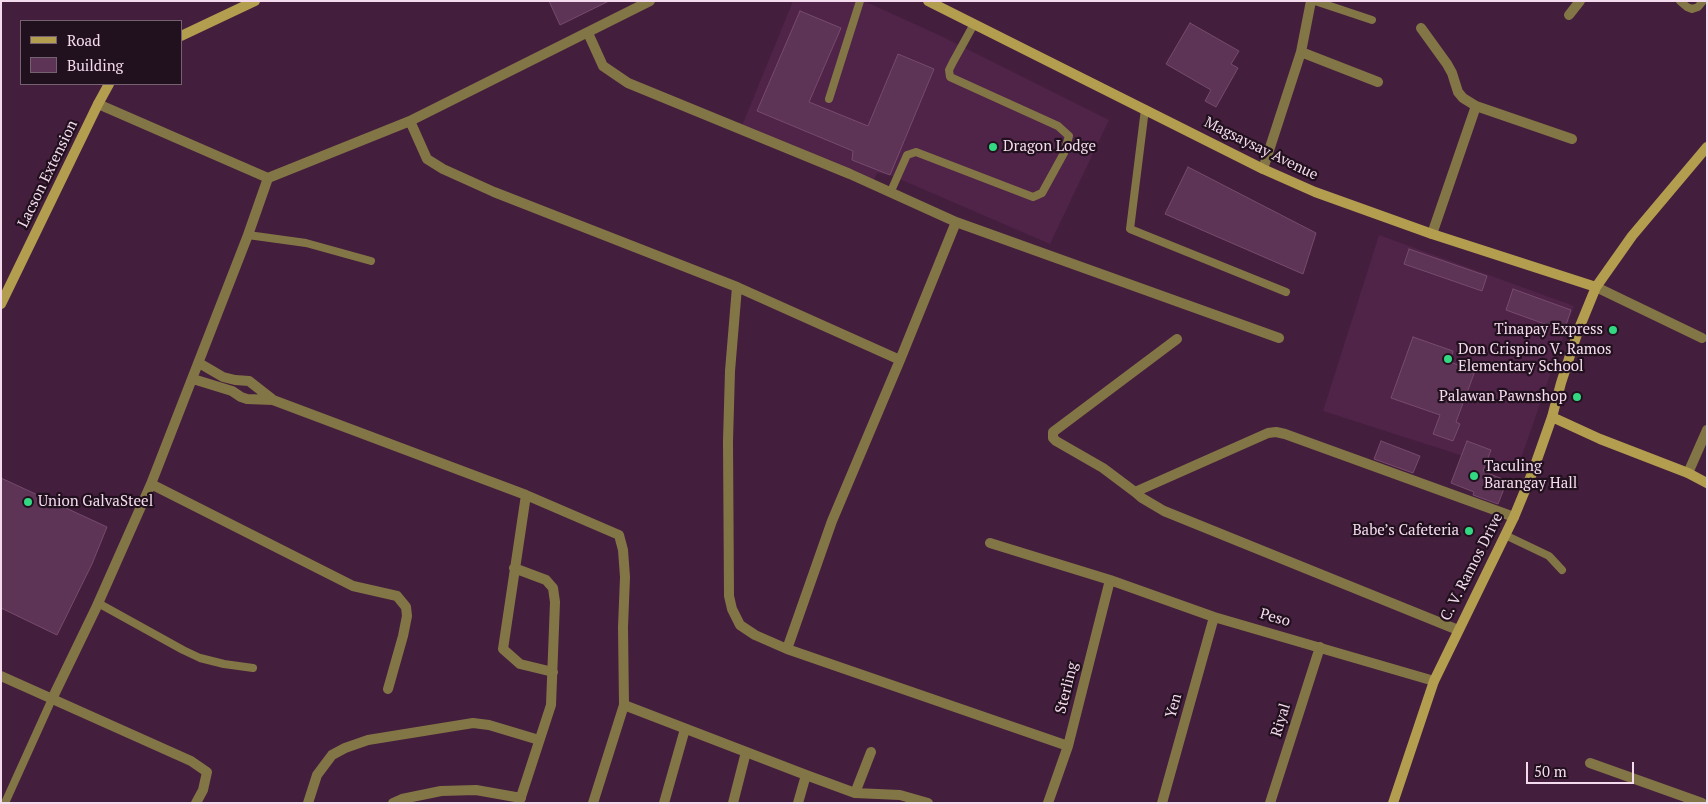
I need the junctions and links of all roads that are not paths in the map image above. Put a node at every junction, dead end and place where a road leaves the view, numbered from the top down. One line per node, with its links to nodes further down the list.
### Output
1 (255, 1): 15 (street)
2 (650, 1): 14 (street)
3 (860, 1): 19 (lane)
4 (928, 1): 12 (street, Magsaysay Avenue)
5 (1311, 1): 16 (street)
6 (1315, 1): 11 (lane)
7 (1580, 1): 10 (street)
8 (1680, 1): 9 (lane)
9 (1704, 1)
10 (1569, 15)
11 (1372, 20)
12 (974, 24): 22 (street, Magsaysay Avenue); 28 (lane)
13 (1421, 28): 21 (street)
14 (588, 33): 23 (street); 28 (street)
15 (182, 36)
16 (1301, 52): 17 (street); 26 (street)
17 (1378, 82)
18 (108, 85): 20 (street, Lacson Extension)
19 (828, 99)
20 (98, 104): 27 (street); 36 (street, Lacson Extension)
21 (1476, 106): 24 (street); 30 (street)
22 (1145, 108): 26 (street, Magsaysay Avenue); 35 (lane)
23 (410, 121): 27 (street); 33 (street)
24 (1572, 139)
25 (1707, 148): 34 (street, C. V. Ramos Drive)
26 (1263, 169): 30 (street, Magsaysay Avenue)
27 (268, 178): 31 (street)
28 (891, 191): 29 (street)
29 (956, 222): 37 (street); 40 (street)
30 (1432, 234): 34 (street, Magsaysay Avenue)
31 (248, 235): 32 (lane); 41 (street)
32 (371, 261)
33 (737, 287): 40 (street); 61 (street)
34 (1596, 287): 38 (street); 44 (street, C. V. Ramos Drive)
35 (1286, 292)
36 (1, 304)
37 (1279, 338)
38 (1702, 338)
39 (1178, 339): 49 (street)
40 (900, 360): 61 (street)
41 (198, 363): 42 (street); 43 (street)
42 (193, 379): 43 (street); 48 (street)
43 (273, 400): 50 (street)
44 (1552, 417): 46 (street); 51 (street, C. V. Ramos Drive)
45 (1707, 430): 46 (street)
46 (1688, 474): 47 (street)
47 (1707, 483)
48 (151, 484): 57 (street); 66 (street)
49 (1135, 492): 51 (street); 59 (street)
50 (526, 495): 54 (street); 68 (street)
51 (1514, 517): 52 (street, C. V. Ramos Drive)
52 (1505, 535): 55 (lane); 59 (street, C. V. Ramos Drive)
53 (990, 542): 56 (street, Peso)
54 (514, 568): 63 (street); 63 (street)
55 (1562, 570)
56 (1110, 580): 58 (street, Peso); 71 (street, Sterling)
57 (98, 604): 62 (lane); 67 (street)
58 (1214, 617): 60 (street, Peso); 89 (street, Yen)
59 (1458, 630): 65 (street, C. V. Ramos Drive)
60 (1320, 647): 65 (street, Peso); 90 (street, Riyal)
61 (787, 649): 71 (street)
62 (253, 668)
63 (553, 672): 70 (street)
64 (1, 676): 67 (street)
65 (1434, 681): 91 (street, C. V. Ramos Drive)
66 (388, 689)
67 (52, 699): 79 (lane); 80 (street)
68 (624, 705): 69 (street); 83 (street)
69 (685, 728): 72 (street); 84 (street)
70 (539, 740): 78 (street); 81 (street)
71 (1068, 746): 88 (street, Sterling)
72 (746, 752): 75 (street); 85 (street)
73 (871, 752): 76 (street)
74 (1590, 763): 92 (street)
75 (806, 775): 76 (street); 86 (street)
76 (855, 793): 77 (street)
77 (868, 798): 87 (street)
78 (520, 800): 82 (street)
79 (5, 803)
80 (196, 803)
81 (308, 803)
82 (393, 803)
83 (593, 803)
84 (664, 803)
85 (733, 803)
86 (798, 803)
87 (928, 803)
88 (1048, 803)
89 (1162, 803)
90 (1270, 803)
91 (1393, 803)
92 (1702, 803)

